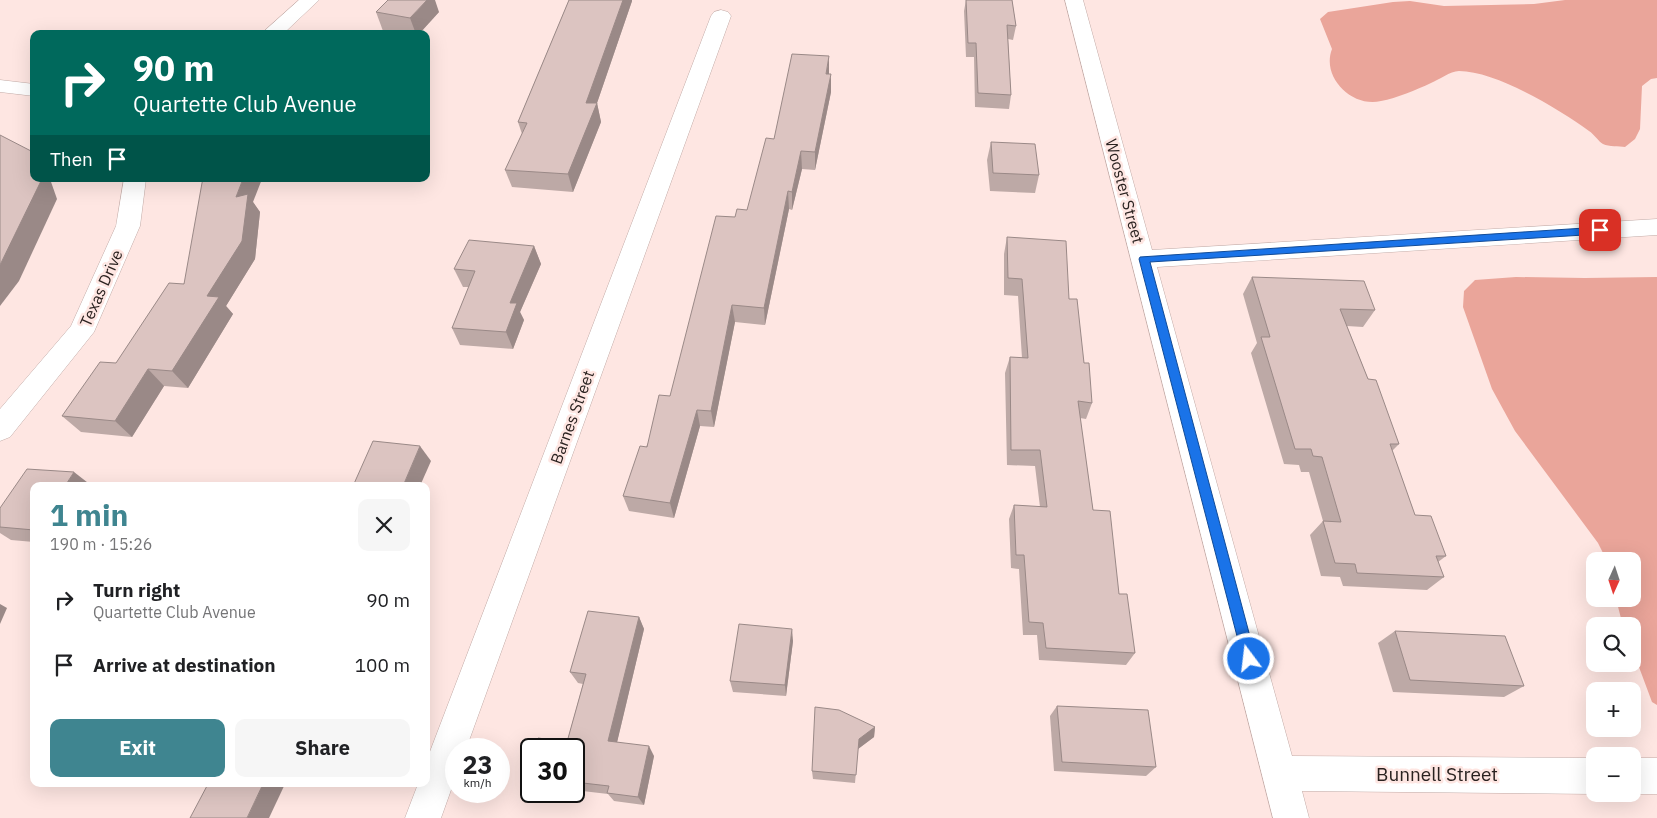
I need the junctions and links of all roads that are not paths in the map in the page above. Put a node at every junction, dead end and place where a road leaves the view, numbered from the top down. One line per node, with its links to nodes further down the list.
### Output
1 (310, 0): 4 (street)
2 (1074, 0): 9 (street, Wooster Street)
3 (720, 16): 15 (street, Barnes Street)
4 (276, 30)
5 (0, 86): 6 (street)
6 (30, 90)
7 (135, 182): 10 (street, Texas Drive)
8 (1657, 227): 9 (street)
9 (1144, 259): 11 (street, Wooster Street)
10 (0, 429)
11 (1279, 773): 12 (street, Bunnell Street); 16 (street, Wooster Street)
12 (1586, 776)
13 (1641, 776): 14 (street)
14 (1657, 776)
15 (423, 818)
16 (1291, 818)

